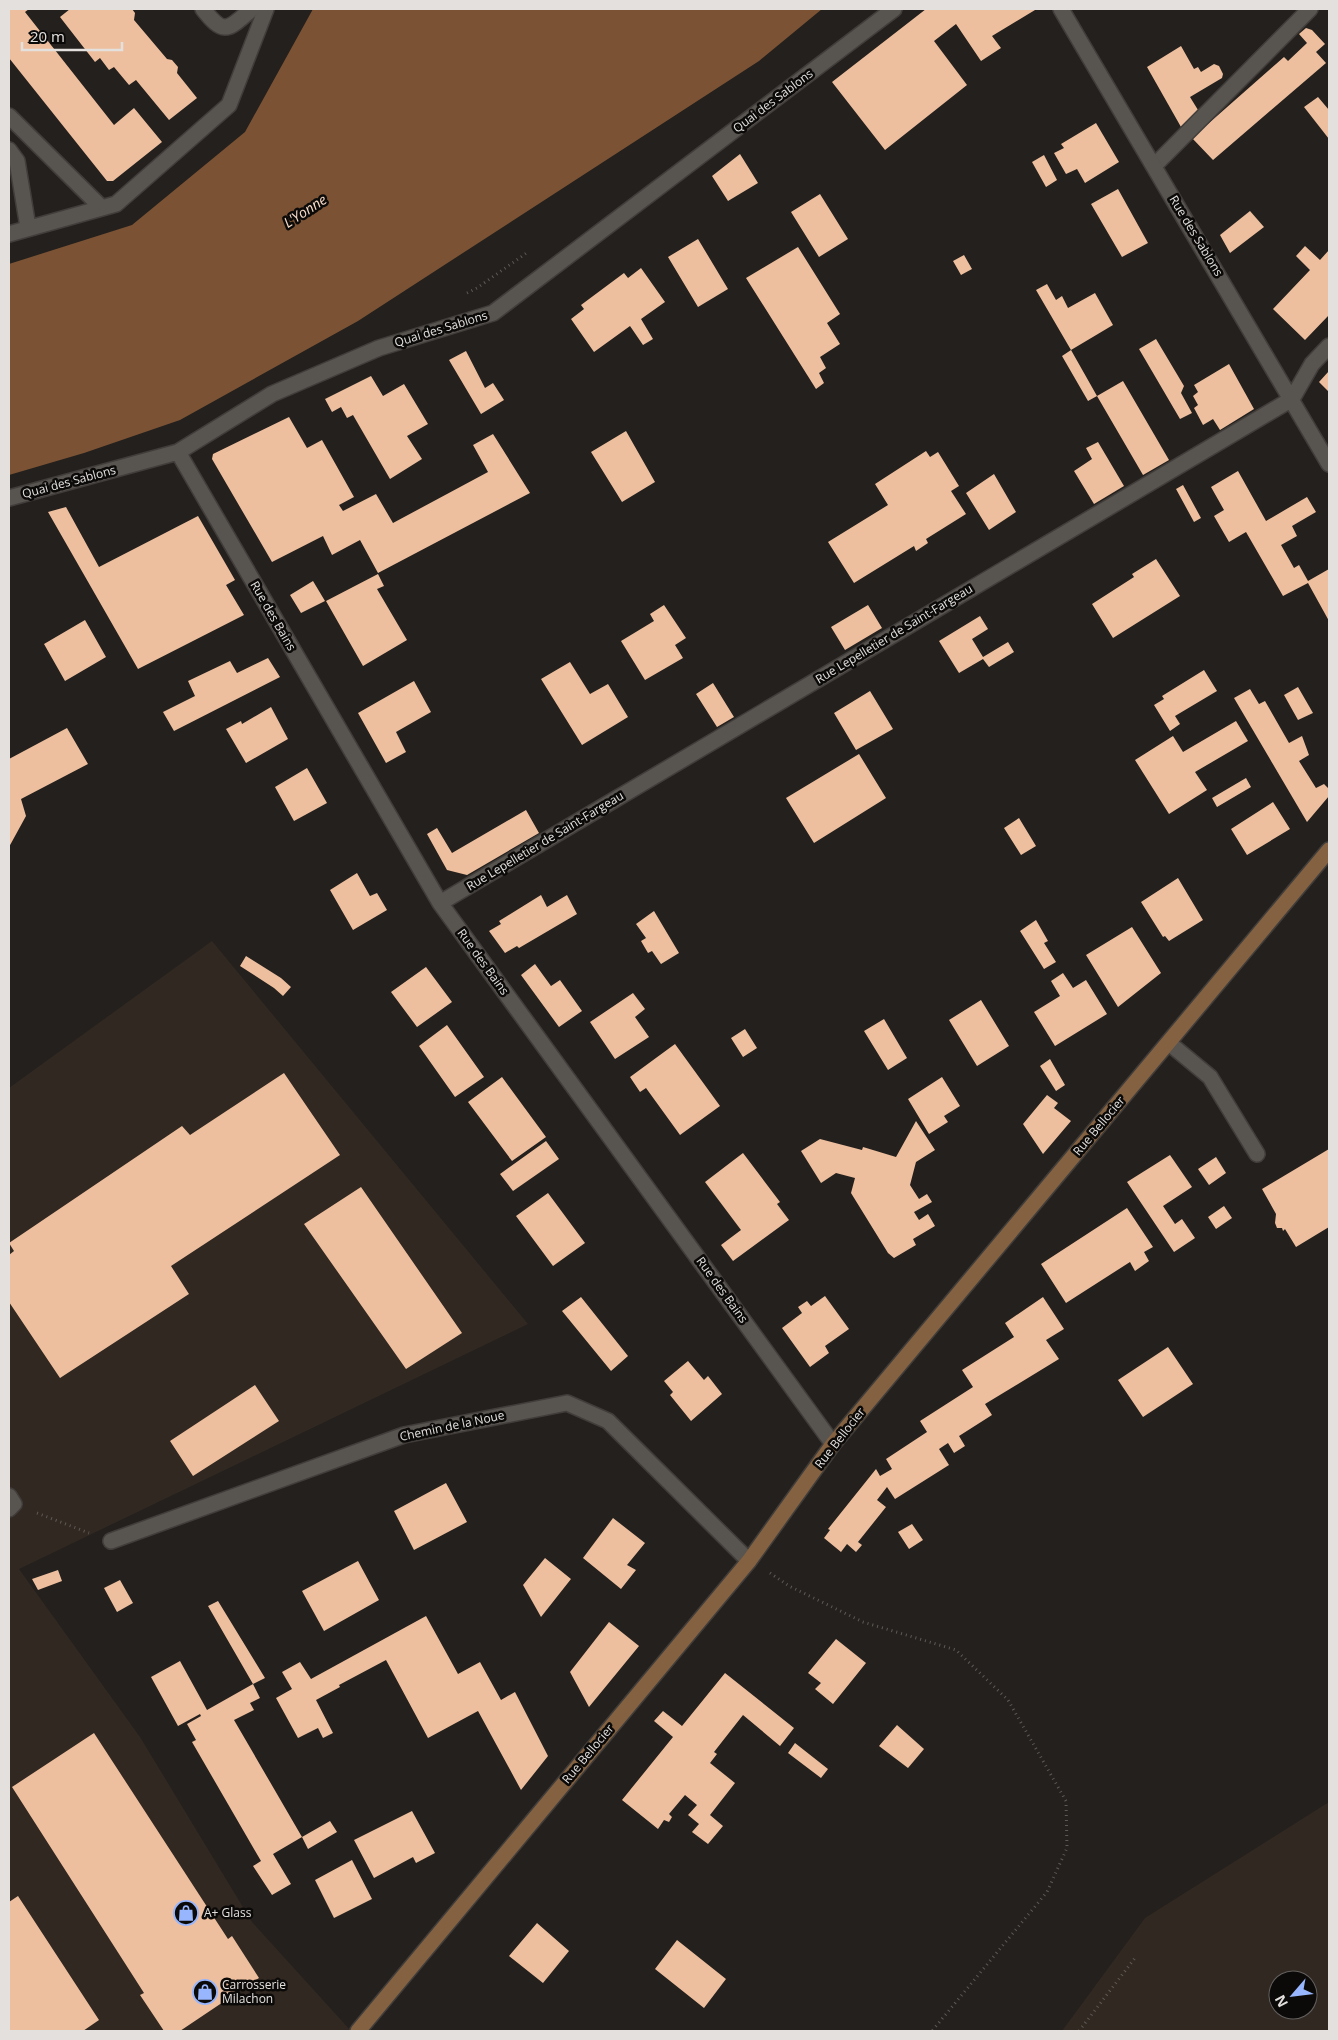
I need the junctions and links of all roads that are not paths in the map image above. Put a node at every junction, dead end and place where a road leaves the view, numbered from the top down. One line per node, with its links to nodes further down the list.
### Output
1 (203, 9): 2 (street)
2 (252, 9)
3 (266, 9): 10 (street)
4 (894, 9): 15 (street, Quai des Sablons)
5 (1061, 9): 9 (street, Rue des Sablons)
6 (1310, 9): 9 (street)
7 (9, 116): 10 (street)
8 (9, 150): 11 (street)
9 (1154, 166): 14 (street, Rue des Sablons)
10 (102, 208): 11 (street)
11 (28, 227): 12 (street)
12 (9, 234)
13 (1329, 346): 14 (street, Rue Lepelletier de Saint-Fargeau)
14 (1292, 399): 16 (street, Rue des Sablons); 19 (street, Rue Lepelletier de Saint-Fargeau)
15 (178, 452): 17 (street, Quai des Sablons); 19 (street, Rue des Bains)
16 (1329, 464)
17 (9, 498)
18 (1329, 850): 20 (street, Rue Bellocier)
19 (440, 903): 22 (street, Rue des Bains)
20 (1169, 1043): 21 (street); 22 (street, Rue Bellocier)
21 (1257, 1154)
22 (834, 1444): 26 (street, Rue Bellocier)
23 (9, 1496): 24 (street)
24 (9, 1509)
25 (111, 1541): 26 (street, Chemin de la Noue)
26 (749, 1560): 27 (street, Rue Bellocier)
27 (358, 2031)

